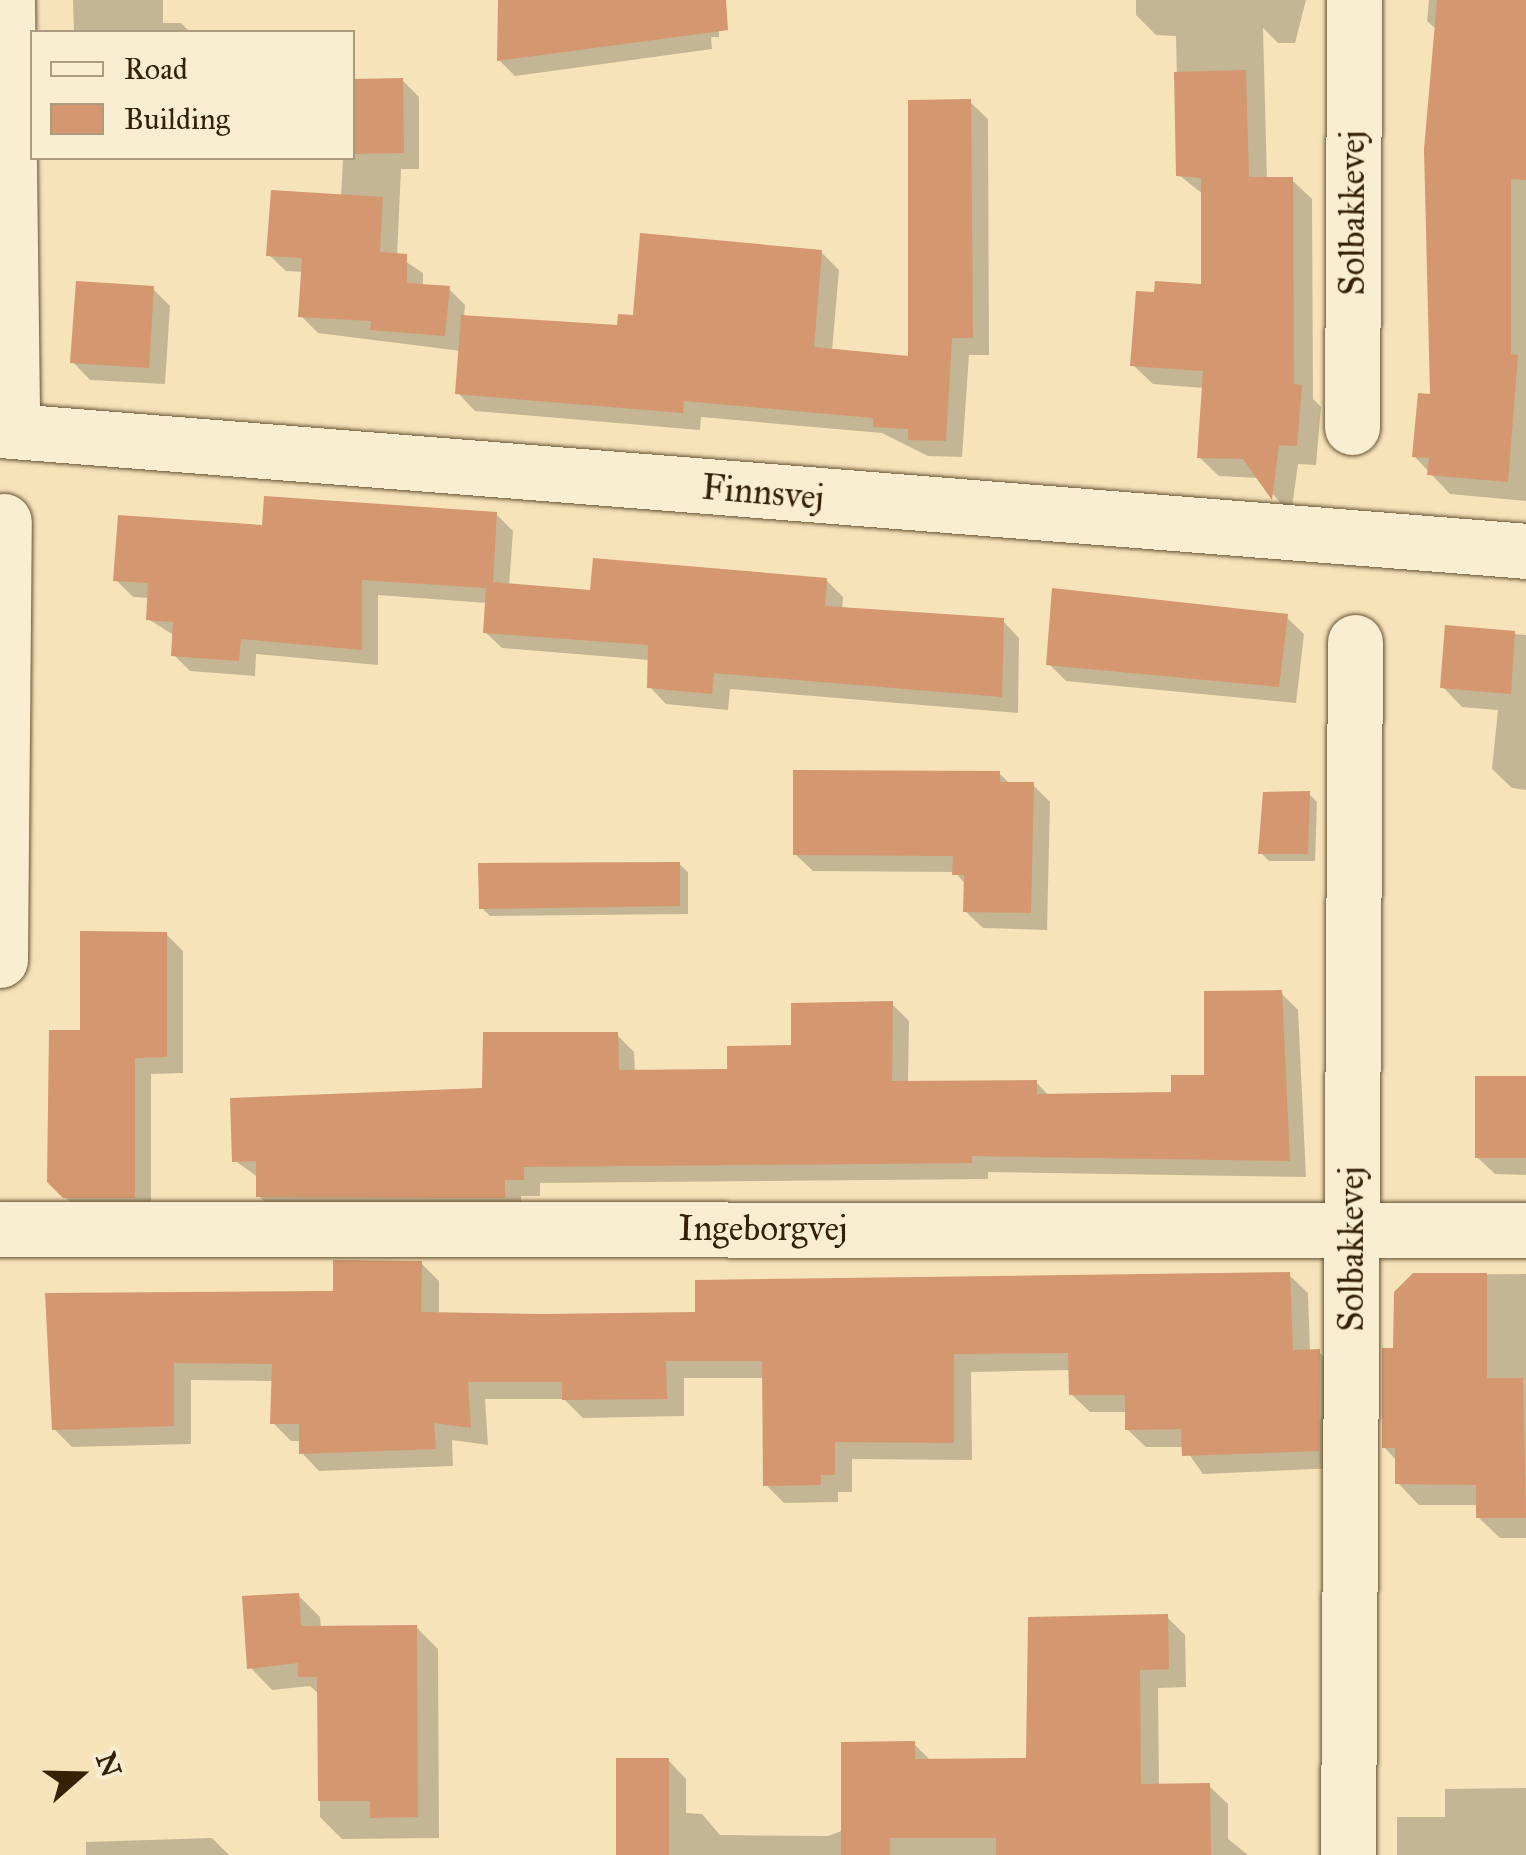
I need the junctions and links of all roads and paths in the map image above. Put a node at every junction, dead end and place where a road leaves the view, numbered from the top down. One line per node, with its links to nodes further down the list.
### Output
1 (8, 0): 4 (street)
2 (1354, 0): 3 (street, Solbakkevej)
3 (1352, 427)
4 (6, 430): 6 (street, Finnsvej)
5 (4, 521): 8 (street)
6 (1526, 551)
7 (1355, 642): 10 (street, Solbakkevej)
8 (0, 960)
9 (0, 1229): 10 (street, Ingeborgvej)
10 (1352, 1230): 11 (street, Ingeborgvej); 12 (street, Solbakkevej)
11 (1526, 1230)
12 (1348, 1855)

